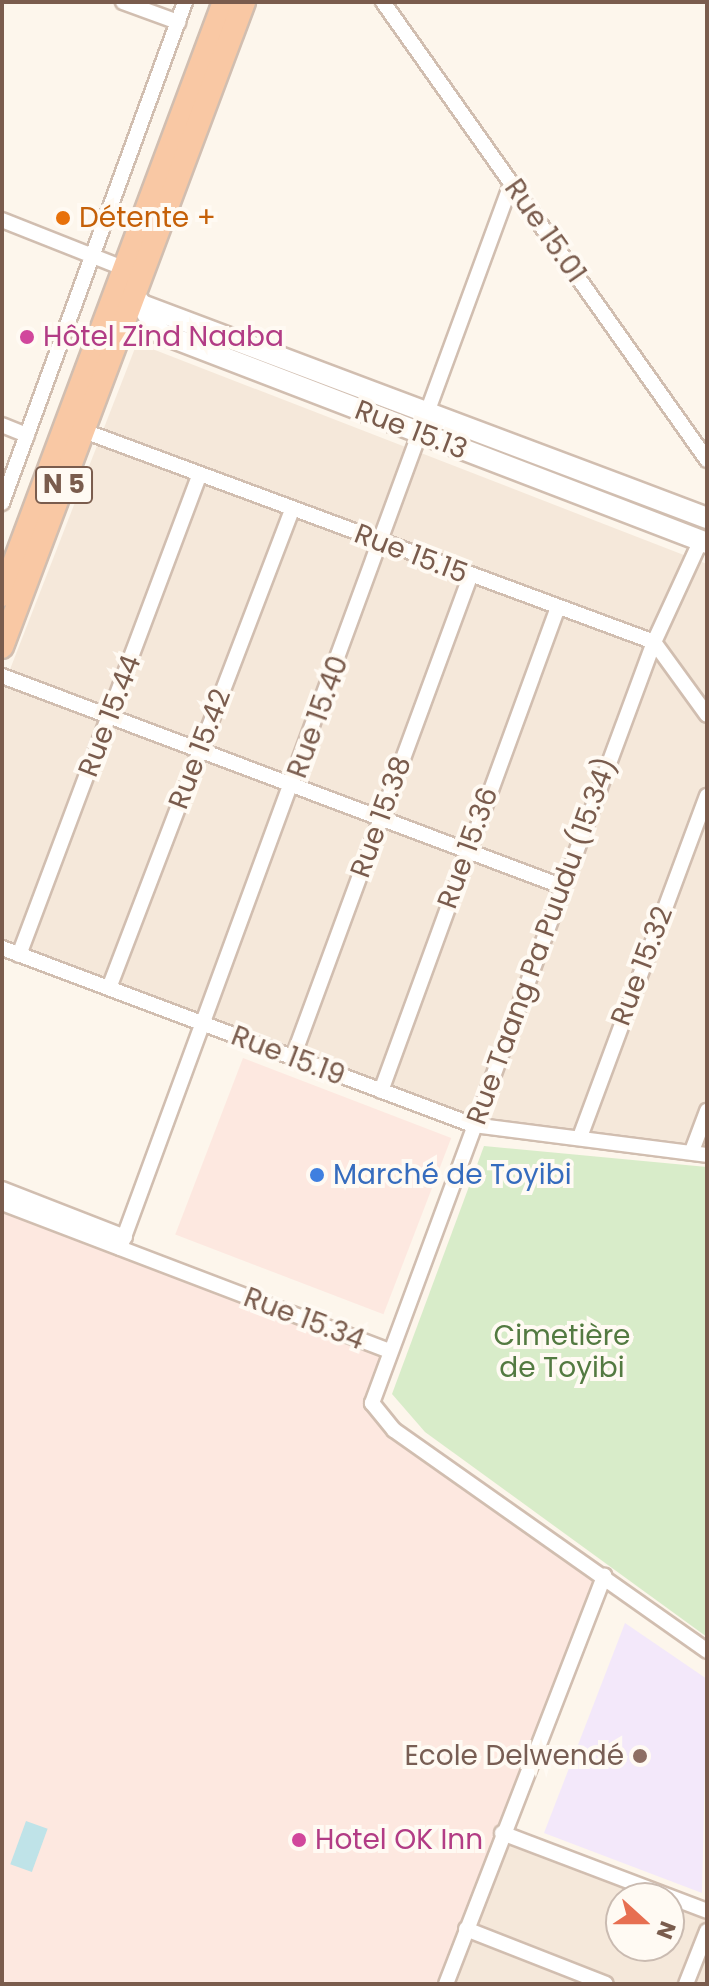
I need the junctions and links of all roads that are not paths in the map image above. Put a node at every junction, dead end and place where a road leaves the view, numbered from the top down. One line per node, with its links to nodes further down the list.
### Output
1 (123, 2): 6 (street)
2 (185, 2): 6 (street)
3 (224, 2): 10 (highway, N 5)
4 (244, 2): 11 (highway, N 5)
5 (383, 2): 7 (street, Rue 15.01)
6 (178, 22): 9 (street)
7 (511, 184): 12 (street, Rue 15.40); 17 (street, Rue 15.01)
8 (2, 220): 9 (street)
9 (92, 254): 10 (street); 16 (street)
10 (123, 268): 11 (main road, Rue 15.13); 25 (highway, N 5)
11 (134, 302): 12 (main road, Rue 15.13); 14 (highway, N 5); 15 (main road, Rue 15.13)
12 (427, 412): 15 (street, Rue 15.40); 21 (main road, Rue 15.13)
13 (2, 425): 16 (street)
14 (84, 431): 18 (street, Rue 15.15); 28 (highway, N 5)
15 (419, 433): 22 (street, Rue 15.40); 23 (main road, Rue 15.13)
16 (27, 435): 19 (street)
17 (707, 460)
18 (199, 476): 20 (street, Rue 15.15); 31 (street, Rue 15.44)
19 (2, 503)
20 (292, 510): 22 (street, Rue 15.15); 32 (street, Rue 15.42)
21 (707, 518)
22 (382, 542): 24 (street, Rue 15.15); 33 (street, Rue 15.40)
23 (704, 542): 27 (street, Rue Taang Pa Puudu (15.34))
24 (470, 577): 26 (street, Rue 15.15); 35 (street, Rue 15.38)
25 (2, 595)
26 (558, 607): 27 (street, Rue 15.15); 36 (street, Rue 15.36)
27 (654, 642): 30 (street); 37 (street, Rue Taang Pa Puudu (15.34))
28 (2, 647)
29 (2, 676): 31 (street)
30 (707, 715)
31 (110, 716): 32 (street); 39 (street, Rue 15.44)
32 (199, 751): 33 (street); 40 (street, Rue 15.42)
33 (294, 782): 35 (street); 41 (street, Rue 15.40)
34 (707, 796): 46 (street, Rue 15.32)
35 (382, 814): 36 (street); 42 (street, Rue 15.38)
36 (467, 848): 37 (street); 43 (street, Rue 15.36)
37 (561, 886): 45 (street, Rue Taang Pa Puudu (15.34))
38 (2, 948): 39 (street, Rue 15.19)
39 (19, 955): 40 (street, Rue 15.19)
40 (109, 988): 41 (street, Rue 15.19)
41 (204, 1024): 42 (street, Rue 15.19); 50 (street, Rue 15.40)
42 (293, 1057): 43 (street, Rue 15.19)
43 (381, 1091): 45 (street, Rue 15.19)
44 (707, 1111): 47 (street)
45 (473, 1125): 46 (street, Rue 15.19); 51 (street, Rue Taang Pa Puudu (15.34))
46 (580, 1137): 47 (street, Rue 15.19)
47 (700, 1153)
48 (2, 1189): 50 (street)
49 (2, 1203): 50 (street, Rue 15.34)
50 (122, 1242): 51 (street, Rue 15.34)
51 (387, 1350): 52 (street, Rue 15.34)
52 (604, 1576): 53 (street, Rue 15.34); 54 (street)
53 (707, 1651)
54 (502, 1833): 55 (street); 56 (street)
55 (707, 1911)
56 (466, 1929): 58 (street); 59 (street)
57 (707, 1931): 62 (street)
58 (568, 1969): 60 (street); 61 (street)
59 (446, 1984)
60 (562, 1984)
61 (606, 1984)
62 (686, 1984)

